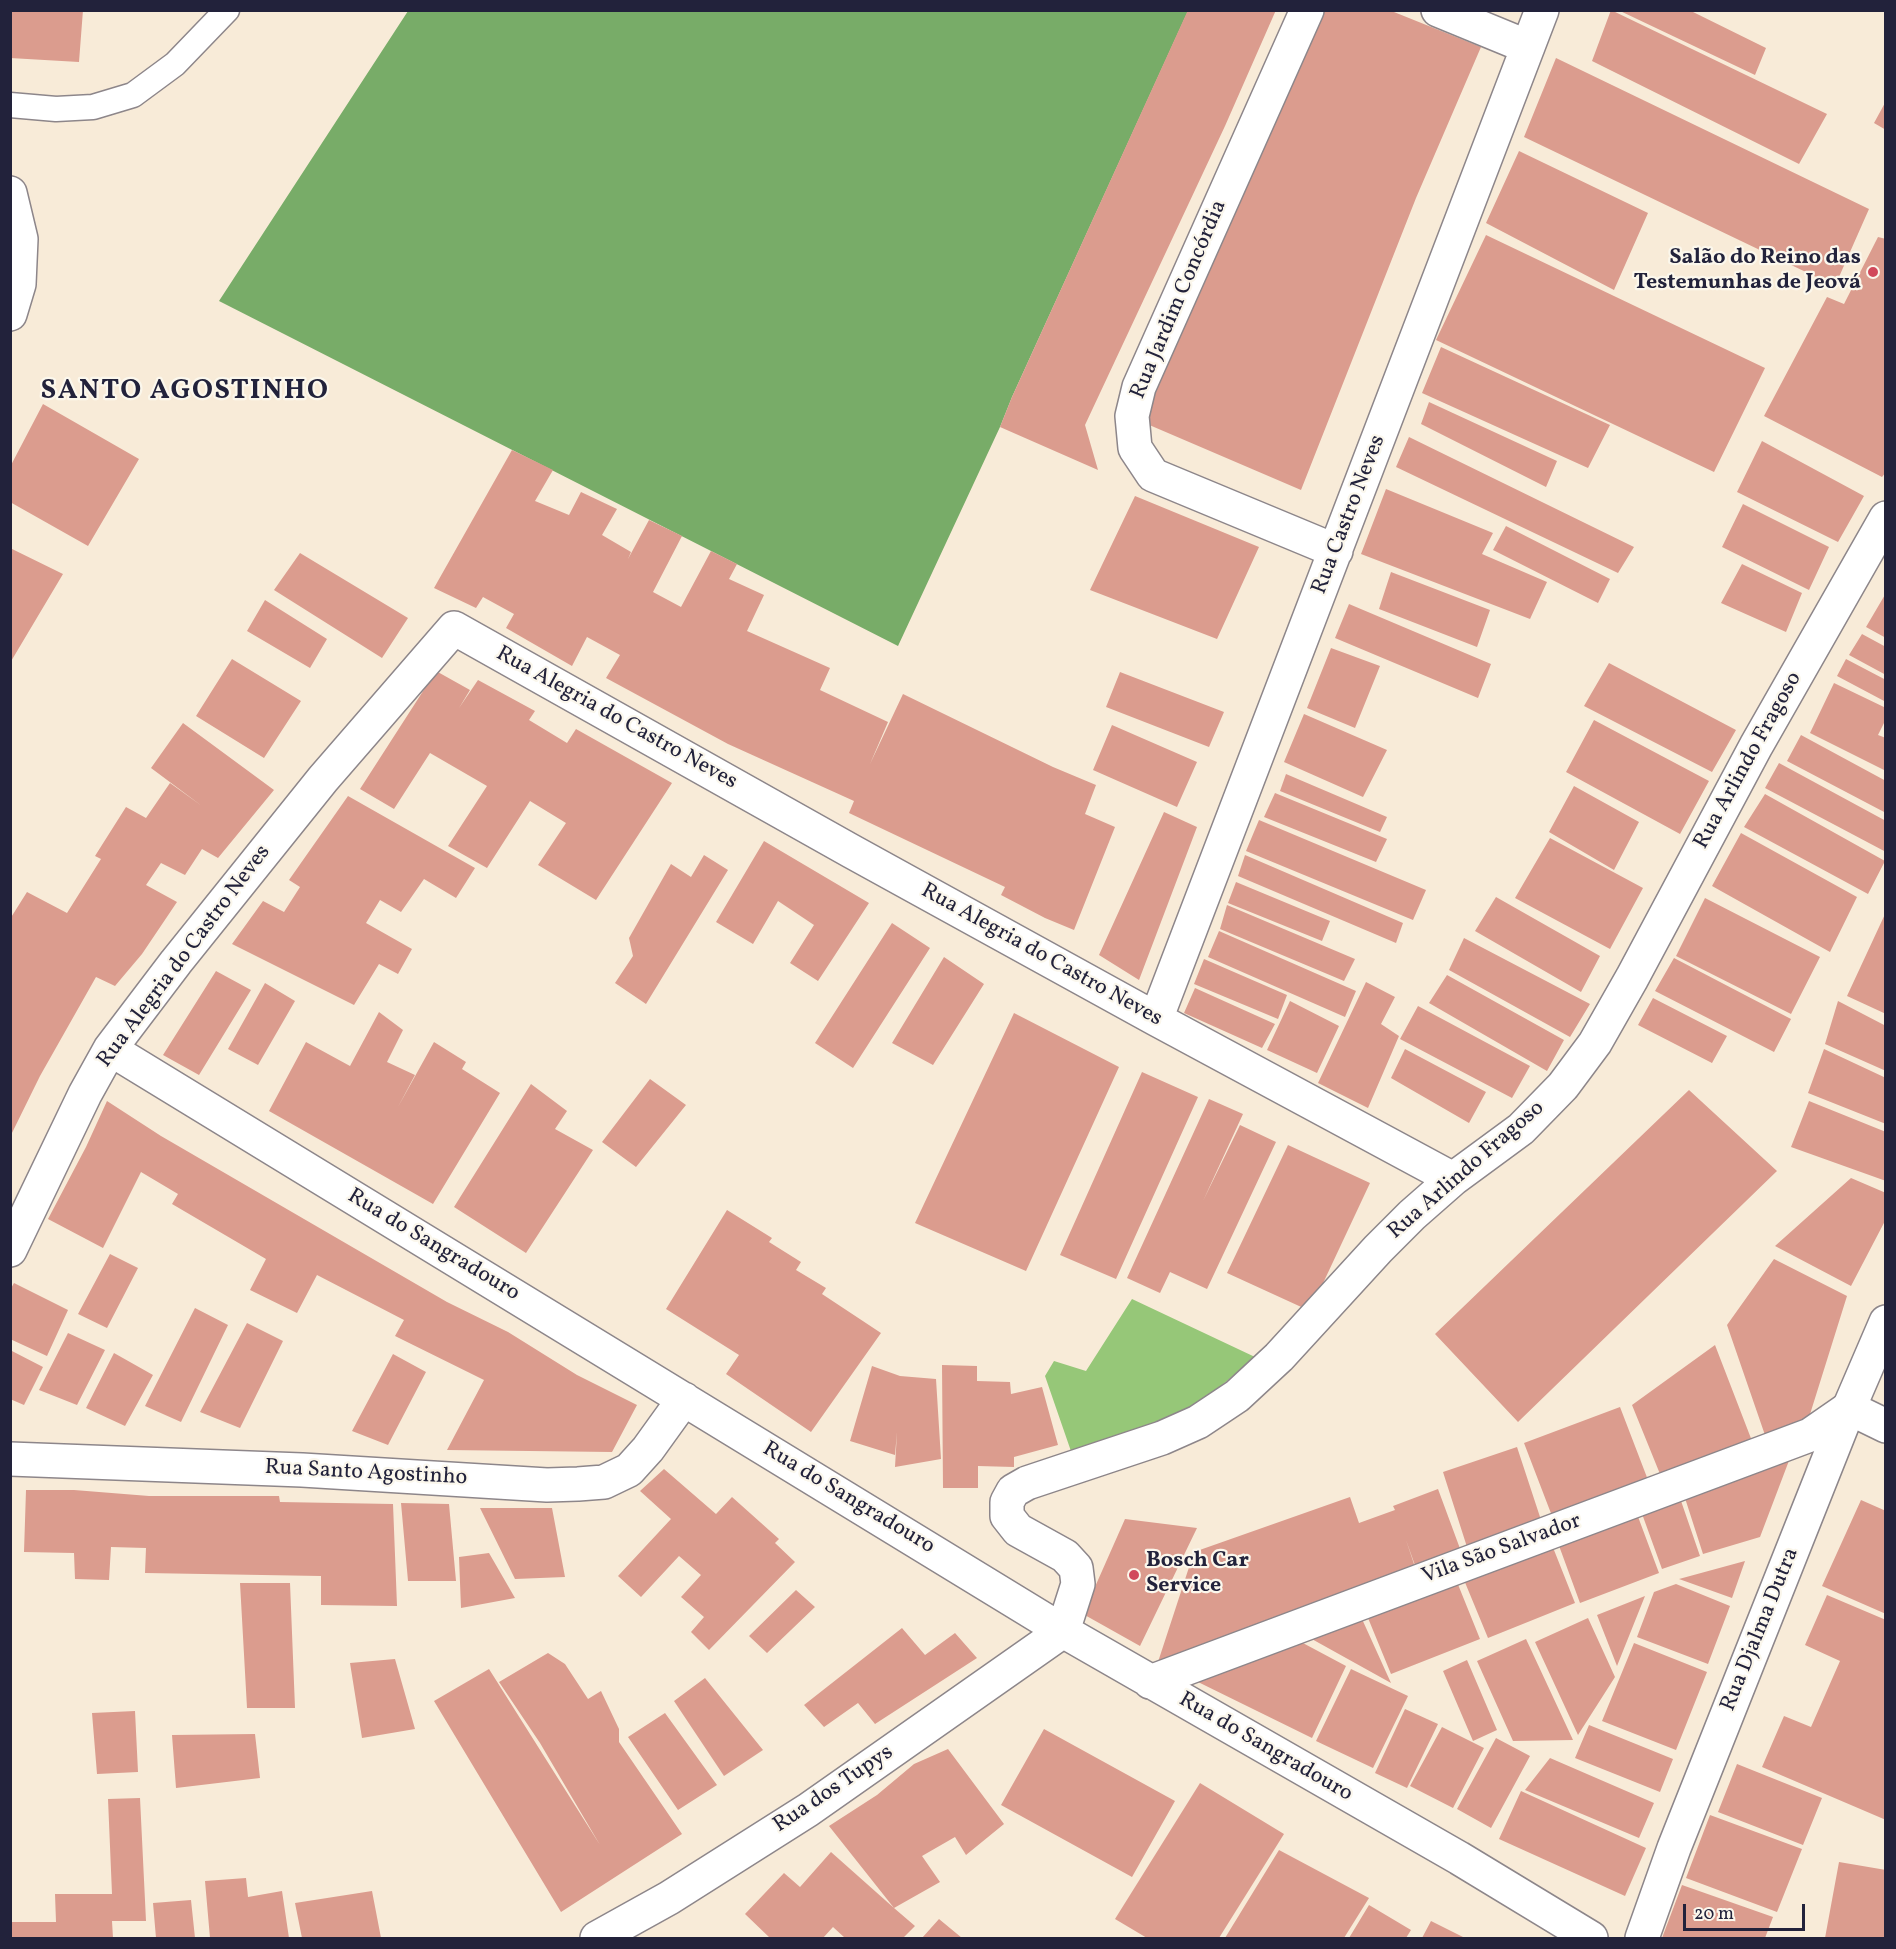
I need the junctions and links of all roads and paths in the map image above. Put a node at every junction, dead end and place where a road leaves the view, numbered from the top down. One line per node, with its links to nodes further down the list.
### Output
1 (227, 10): 6 (lane)
2 (1307, 10): 10 (street, Rua Jardim Concórdia)
3 (1438, 10): 5 (street)
4 (1542, 10): 5 (street, Rua Castro Neves)
5 (1528, 46): 10 (street, Rua Castro Neves)
6 (10, 105)
7 (10, 193): 8 (street)
8 (10, 314)
9 (1886, 518): 13 (street, Rua Arlindo Fragoso)
10 (1336, 551): 11 (street, Rua Castro Neves)
11 (1156, 1019): 12 (street, Rua Alegria do Castro Neves); 13 (street, Rua Alegria do Castro Neves)
12 (110, 1049): 14 (street, Rua Alegria do Castro Neves); 16 (street, Rua do Sangradouro)
13 (1453, 1179): 20 (street, Rua Arlindo Fragoso)
14 (10, 1250)
15 (1886, 1323): 17 (street, Rua Djalma Dutra)
16 (684, 1399): 19 (street, Rua Santo Agostinho); 20 (street, Rua do Sangradouro)
17 (1849, 1408): 18 (street); 21 (street, Vila São Salvador); 24 (street, Rua Djalma Dutra)
18 (1886, 1426)
19 (10, 1459)
20 (1063, 1630): 21 (street, Rua do Sangradouro); 22 (street, Rua dos Tupys)
21 (1150, 1682): 23 (street, Rua do Sangradouro)
22 (597, 1938)
23 (1591, 1938)
24 (1642, 1938)

